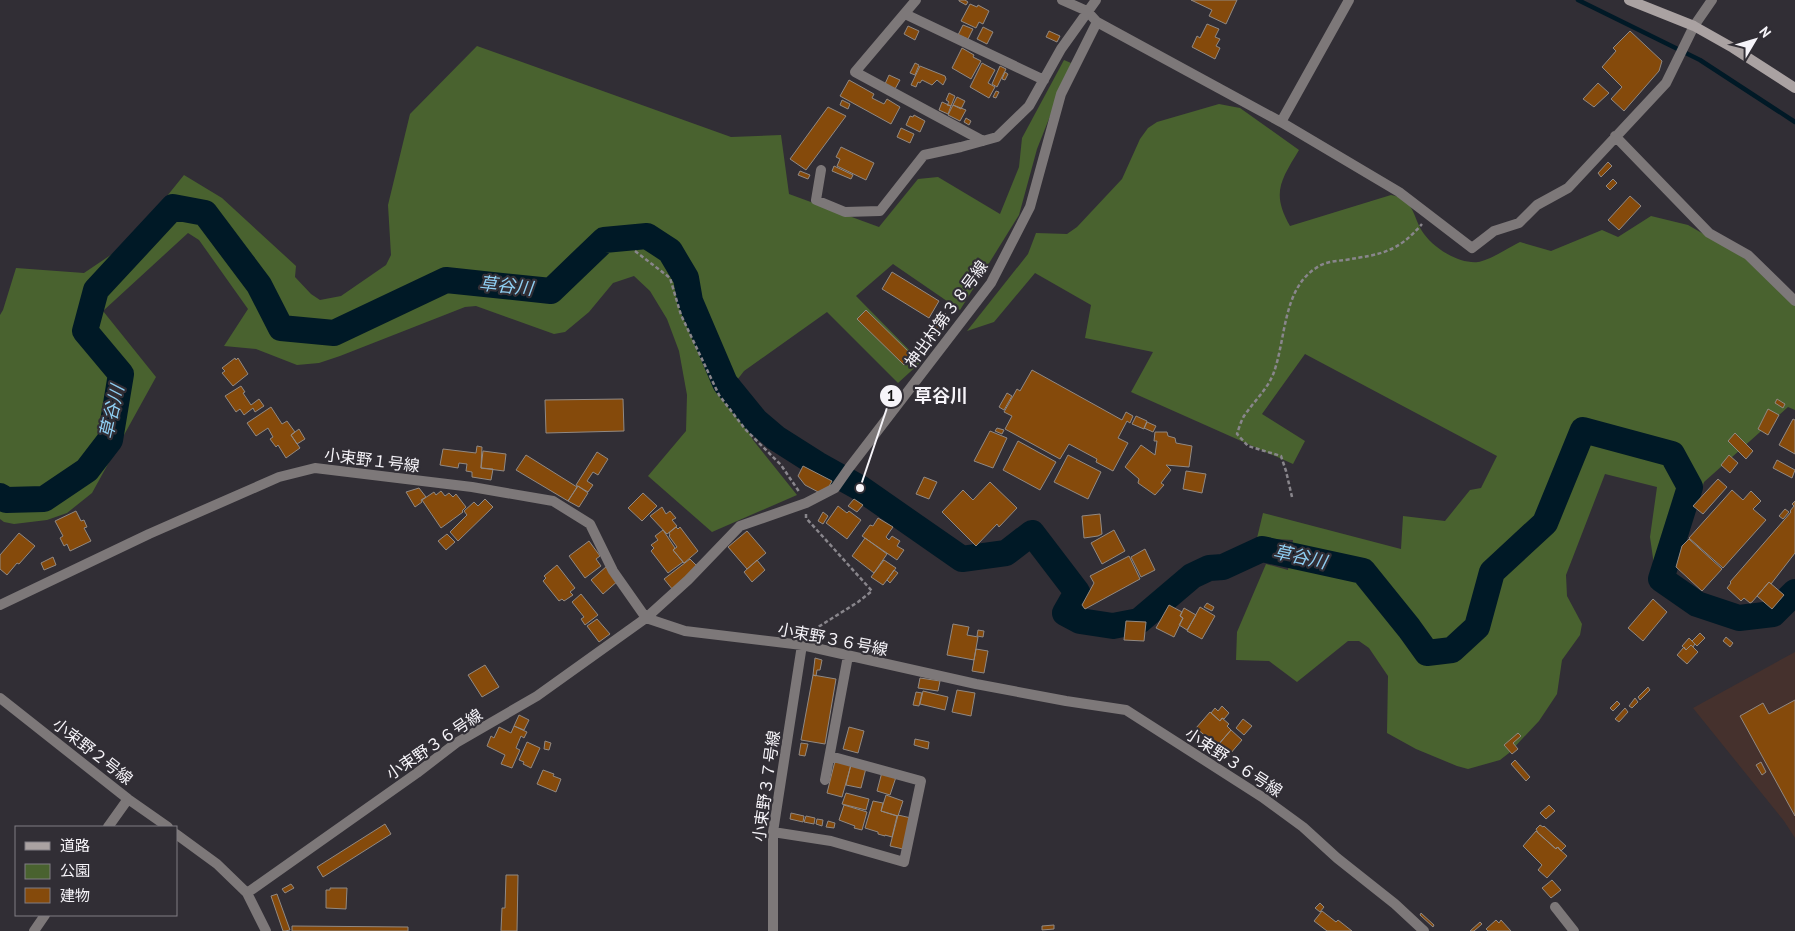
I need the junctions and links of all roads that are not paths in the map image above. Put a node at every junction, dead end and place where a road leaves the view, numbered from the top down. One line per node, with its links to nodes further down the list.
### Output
1 (916, 0): 8 (street)
2 (1062, 0): 7 (street)
3 (1096, 0): 7 (street)
4 (1349, 0): 13 (street)
5 (1629, 0): 10 (main road)
6 (1712, 0): 10 (street)
7 (1088, 11): 9 (street); 11 (street)
8 (905, 14): 11 (street); 15 (street)
9 (1097, 22): 13 (street); 19 (street, 神出村第３８号線)
10 (1694, 26): 12 (main road); 14 (street)
11 (1044, 80): 15 (street)
12 (1795, 88)
13 (1281, 122): 14 (street)
14 (1615, 136): 17 (street)
15 (983, 141): 16 (street)
16 (821, 170)
17 (1795, 301)
18 (0, 605): 19 (street, 小束野１号線)
19 (646, 618): 20 (street, 小束野３６号線); 30 (street, 小束野３６号線)
20 (802, 645): 21 (street, 小束野３６号線); 28 (street, 小束野３７号線)
21 (848, 656): 23 (street); 36 (street, 小束野３６号線)
22 (0, 698): 25 (street, 小束野２号線)
23 (830, 756): 24 (street); 28 (street)
24 (825, 780)
25 (128, 799): 26 (street); 27 (street, 小束野２号線)
26 (109, 826)
27 (167, 826)
28 (773, 832): 35 (street, 小束野３７号線)
29 (178, 835): 30 (street)
30 (247, 893): 34 (street)
31 (1555, 907): 37 (street)
32 (44, 916): 33 (street)
33 (34, 931)
34 (266, 931)
35 (773, 931)
36 (1424, 931)
37 (1574, 931)

